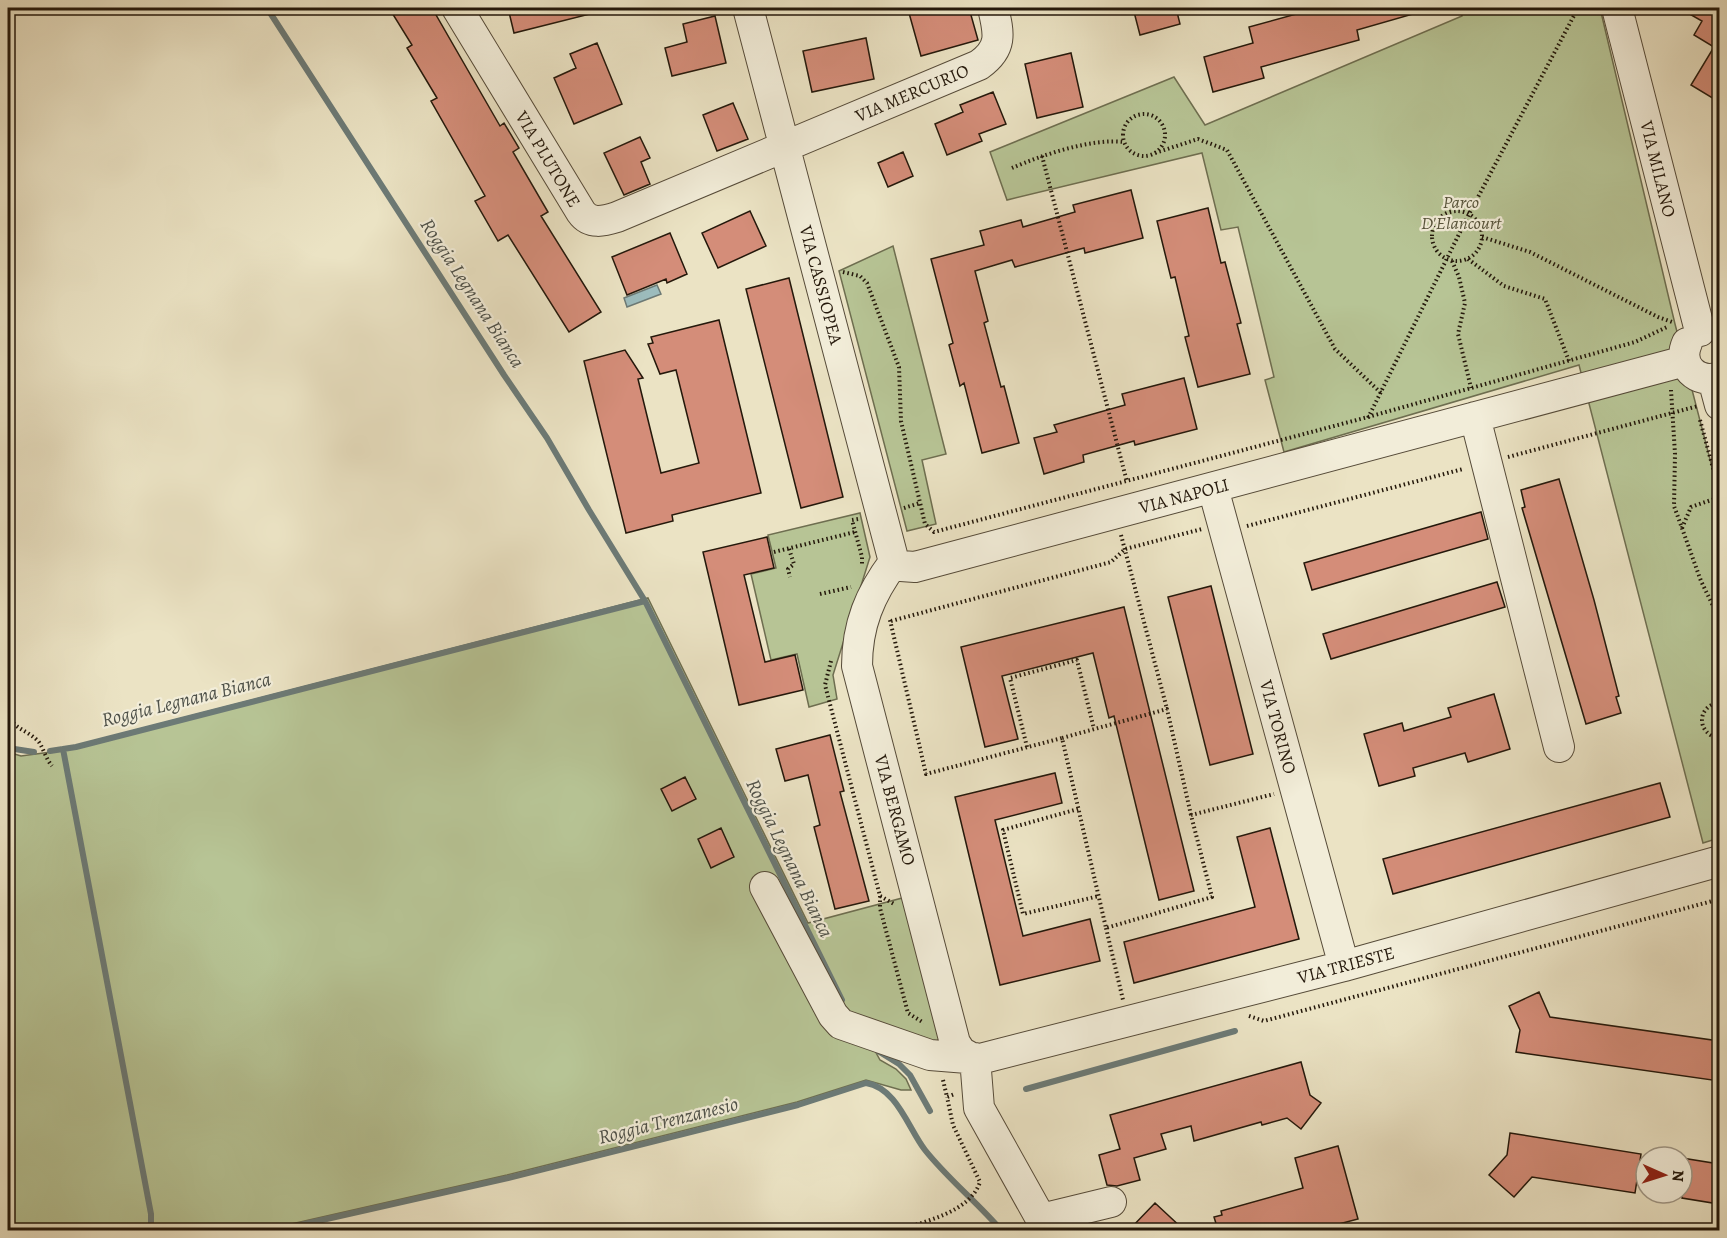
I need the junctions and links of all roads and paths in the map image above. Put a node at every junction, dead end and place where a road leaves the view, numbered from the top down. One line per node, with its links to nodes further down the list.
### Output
1 (457, 8): 7 (street, VIA PLUTONE)
2 (748, 8): 7 (street, VIA CASSIOPEA)
3 (993, 8): 7 (street, VIA MERCURIO)
4 (1578, 8): 11 (path)
5 (1617, 8): 16 (street, VIA MILANO)
6 (1124, 142): 8 (path); 8 (path); 9 (path)
7 (784, 146): 30 (street, VIA CASSIOPEA)
8 (1155, 153): 19 (path)
9 (1042, 156): 10 (path); 26 (path)
10 (1012, 168)
11 (1469, 214): 12 (path); 14 (path); 14 (path)
12 (1482, 237): 13 (path); 16 (path)
13 (1468, 259): 14 (path); 17 (path)
14 (1450, 260): 19 (path); 21 (path)
15 (838, 263): 29 (path)
16 (1698, 329): 17 (path); 18 (street)
17 (1569, 360): 21 (path)
18 (1678, 373): 20 (street); 21 (street, VIA NAPOLI); 22 (path)
19 (1381, 393): 23 (path)
20 (1714, 396): 22 (path); 28 (path)
21 (1473, 403): 23 (path); 24 (street, VIA NAPOLI); 25 (street)
22 (1673, 413): 25 (path); 33 (path)
23 (1368, 417): 24 (path); 26 (path)
24 (1351, 450): 27 (street, VIA NAPOLI)
25 (1486, 463): 32 (path); 52 (street)
26 (1127, 482): 29 (path)
27 (1213, 488): 31 (street, VIA NAPOLI); 32 (street, VIA TORINO)
28 (1719, 495): 33 (path)
29 (920, 503): 30 (path)
30 (881, 513): 34 (path); 38 (street, VIA CASSIOPEA)
31 (1115, 513): 36 (path); 38 (street, VIA NAPOLI)
32 (1222, 524): 36 (path); 54 (street, VIA TORINO)
33 (1681, 529): 43 (path)
34 (855, 532): 35 (path); 39 (path)
35 (789, 549): 37 (path); 40 (path)
36 (1125, 549): 46 (path); 51 (path)
37 (774, 552)
38 (894, 562): 69 (street, VIA BERGAMO)
39 (860, 570)
40 (790, 577)
41 (820, 594): 42 (path)
42 (851, 597)
43 (1719, 638)
44 (832, 660): 59 (path)
45 (1719, 702): 50 (path)
46 (1167, 709): 48 (path); 56 (path)
47 (8, 716): 53 (path)
48 (1094, 729): 49 (path); 51 (path)
49 (1062, 738): 51 (path); 55 (path)
50 (1719, 740)
51 (1027, 747)
52 (1559, 747)
53 (52, 766)
54 (1295, 789): 56 (path); 64 (street, VIA TORINO)
55 (1078, 809): 60 (path); 60 (path)
56 (1191, 815): 63 (path)
57 (1719, 861): 64 (street, VIA TRIESTE)
58 (765, 887): 68 (street, VIA TRIESTE)
59 (880, 896): 62 (path); 65 (path)
60 (1099, 896): 63 (path)
61 (1719, 899): 66 (path)
62 (902, 909)
63 (1106, 928): 67 (path)
64 (1344, 966): 67 (street, VIA TRIESTE)
65 (927, 1015)
66 (1247, 1016)
67 (1128, 1022): 69 (street, VIA TRIESTE)
68 (937, 1056): 69 (street, VIA TRIESTE); 71 (path)
69 (972, 1058): 70 (street)
70 (977, 1087): 71 (path); 73 (street)
71 (947, 1097): 74 (path)
72 (1111, 1202): 73 (street)
73 (1046, 1225)
74 (899, 1230)

